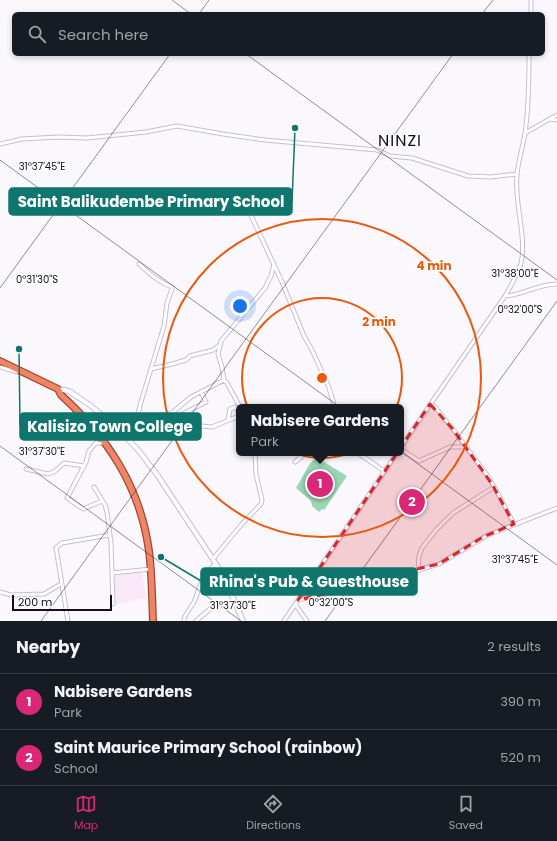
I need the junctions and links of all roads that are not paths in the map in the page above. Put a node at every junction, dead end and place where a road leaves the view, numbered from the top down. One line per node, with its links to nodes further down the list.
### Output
1 (531, 0): 2 (street)
2 (531, 12)
3 (530, 56): 7 (street)
4 (557, 114): 5 (street)
5 (550, 119): 6 (street); 7 (street)
6 (557, 120)
7 (525, 133): 9 (street)
8 (0, 144): 9 (street)
9 (517, 174): 14 (street)
10 (248, 209): 12 (street)
11 (139, 264): 18 (street)
12 (274, 264): 15 (street); 24 (street)
13 (557, 284): 14 (street)
14 (505, 296): 25 (street)
15 (221, 344): 18 (street); 20 (street)
16 (0, 361): 19 (highway)
17 (0, 367): 19 (street)
18 (151, 369): 31 (street)
19 (30, 376): 21 (highway)
20 (224, 380): 22 (street); 23 (street)
21 (58, 389): 32 (street); 33 (highway)
22 (201, 392): 27 (street); 28 (street)
23 (238, 404)
24 (334, 404)
25 (430, 404): 34 (street); 35 (street)
26 (236, 408): 30 (street)
27 (167, 414): 28 (street); 31 (street)
28 (175, 418): 30 (street)
29 (236, 418): 30 (street)
30 (228, 420)
31 (135, 425): 32 (street)
32 (118, 429): 51 (street)
33 (106, 443): 42 (street); 53 (highway)
34 (404, 443)
35 (466, 446): 36 (street); 46 (street)
36 (404, 450)
37 (255, 456): 51 (street)
38 (302, 456): 41 (street)
39 (362, 456): 44 (street)
40 (395, 456): 44 (street)
41 (295, 462)
42 (84, 466): 43 (street); 47 (street)
43 (26, 469)
44 (384, 471): 58 (street)
45 (94, 487): 47 (street)
46 (494, 487): 49 (street); 54 (street)
47 (102, 501): 50 (street)
48 (557, 508): 49 (street)
49 (514, 524): 54 (street)
50 (109, 535): 55 (street); 56 (street)
51 (213, 558): 52 (street)
52 (216, 564): 64 (street); 66 (street)
53 (151, 569): 55 (street); 63 (highway)
54 (418, 571): 58 (street)
55 (112, 573): 59 (street)
56 (61, 584): 57 (street); 62 (street)
57 (0, 592)
58 (298, 600): 60 (street)
59 (113, 604)
60 (295, 604): 67 (street); 68 (street)
61 (210, 610): 65 (street)
62 (68, 621)
63 (153, 621)
64 (184, 621)
65 (196, 621)
66 (243, 621)
67 (284, 621)
68 (307, 621)

